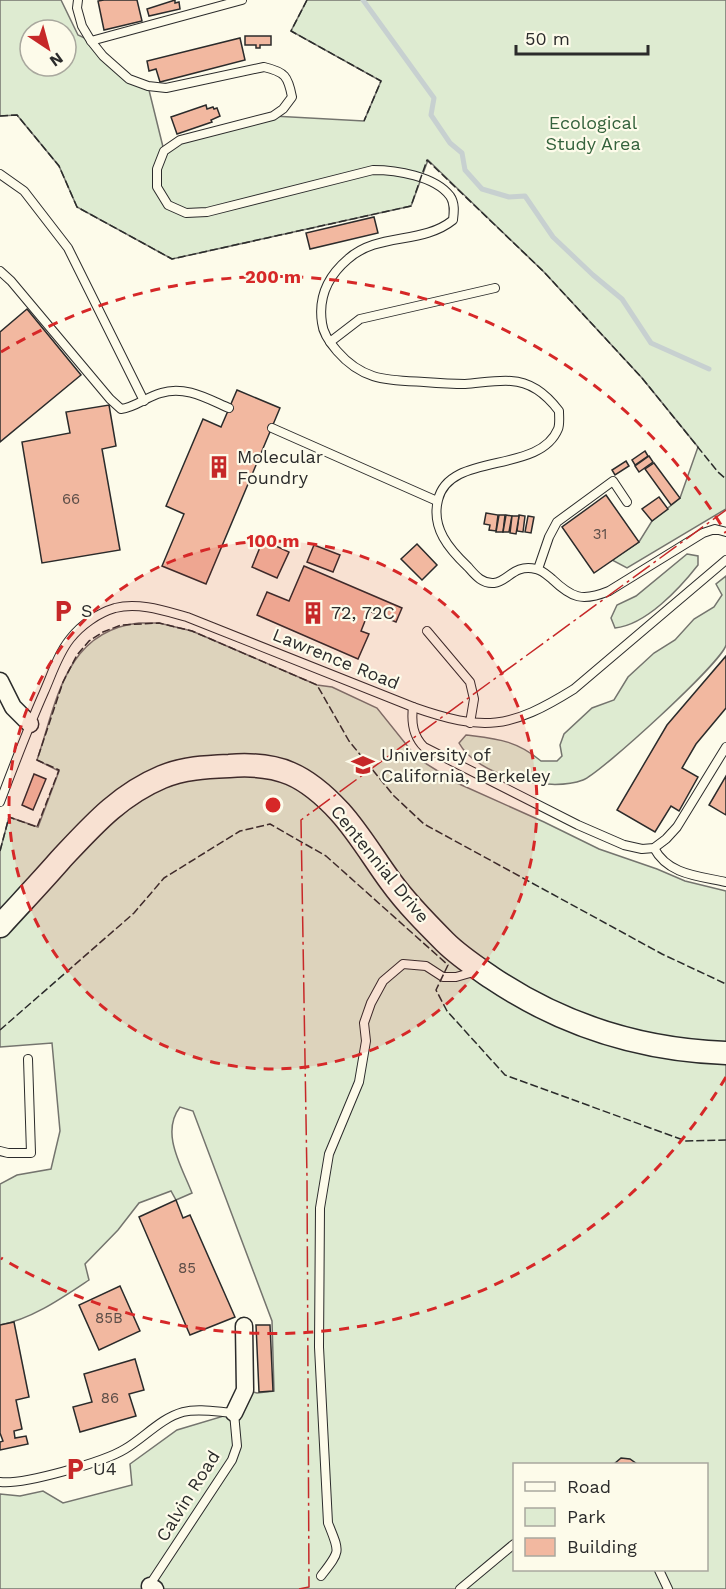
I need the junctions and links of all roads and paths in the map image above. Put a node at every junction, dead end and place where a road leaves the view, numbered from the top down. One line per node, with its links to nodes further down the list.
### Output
1 (78, 0): 3 (lane)
2 (242, 0): 3 (lane)
3 (91, 41): 7 (lane)
4 (0, 174): 8 (lane)
5 (0, 271): 8 (lane)
6 (495, 288): 7 (lane)
7 (330, 342): 11 (lane)
8 (144, 401): 9 (lane)
9 (230, 408)
10 (272, 428): 11 (lane)
11 (437, 501): 15 (lane)
12 (627, 502): 15 (lane)
13 (726, 532): 15 (lane)
14 (726, 560): 19 (lane, Lawrence Road)
15 (538, 569)
16 (427, 631): 19 (lane)
17 (0, 681): 20 (street)
18 (413, 707): 19 (lane, Lawrence Road); 20 (lane, Lawrence Road); 23 (lane)
19 (470, 723)
20 (30, 724): 22 (lane, Lawrence Road)
21 (726, 747): 23 (lane)
22 (0, 802)
23 (654, 848): 24 (lane)
24 (726, 882)
25 (0, 926): 26 (street, Centennial Drive)
26 (479, 969): 27 (street, Centennial Drive); 35 (lane)
27 (726, 1053)
28 (28, 1059): 29 (lane)
29 (0, 1150)
30 (244, 1326): 31 (street)
31 (234, 1413): 32 (lane); 36 (lane, Calvin Road)
32 (0, 1482)
33 (513, 1545): 37 (lane)
34 (660, 1571): 38 (lane)
35 (321, 1576)
36 (151, 1588)
37 (460, 1589)
38 (668, 1589)

